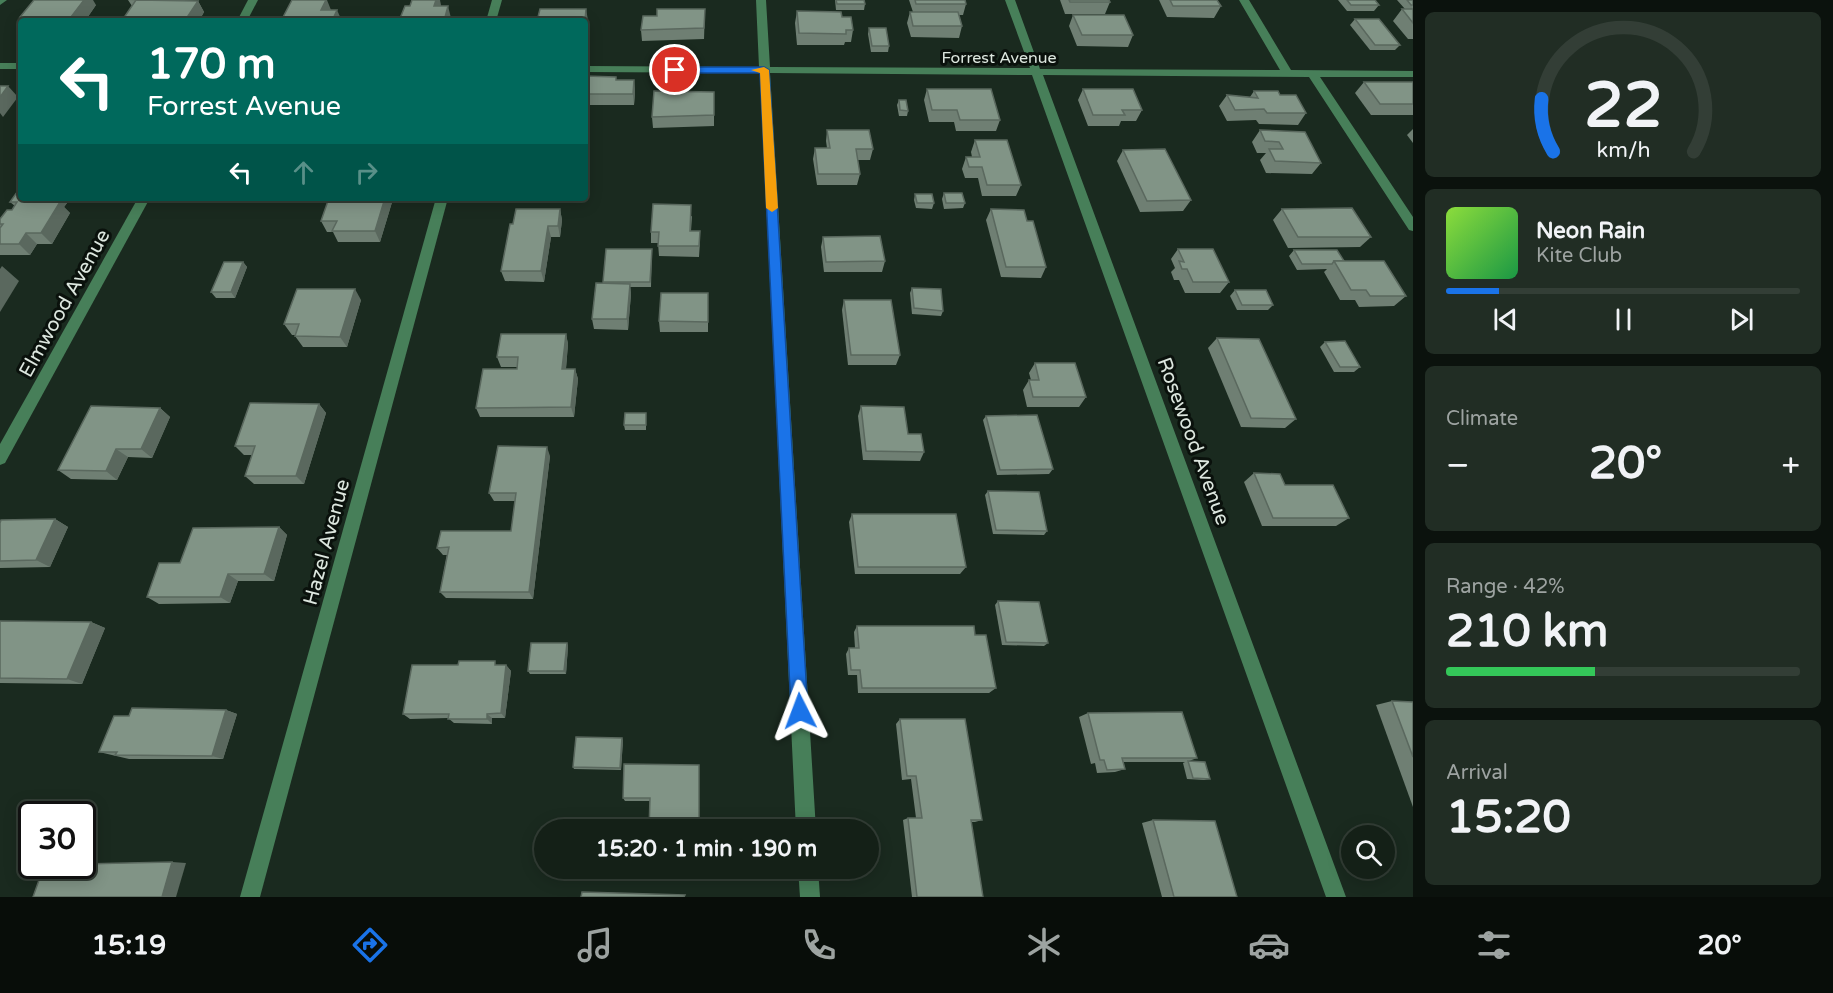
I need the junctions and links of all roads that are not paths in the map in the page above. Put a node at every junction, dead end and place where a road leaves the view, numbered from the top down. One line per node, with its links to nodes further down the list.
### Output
1 (253, 0): 6 (street)
2 (497, 0): 7 (street)
3 (761, 0): 11 (street)
4 (1010, 0): 12 (street, Rosewood Avenue)
5 (1244, 0): 13 (street)
6 (244, 18)
7 (492, 18)
8 (0, 66): 9 (street)
9 (18, 66)
10 (588, 69): 11 (street, Forrest Avenue)
11 (764, 70): 12 (street, Forrest Avenue); 20 (street)
12 (1037, 72): 13 (street, Forrest Avenue); 24 (street, Rosewood Avenue)
13 (1287, 73): 14 (street, Forrest Avenue)
14 (1312, 73): 15 (street, Forrest Avenue); 18 (street)
15 (1413, 74)
16 (142, 201): 19 (street, Elmwood Avenue)
17 (441, 201): 22 (street, Hazel Avenue)
18 (1413, 227)
19 (0, 458)
20 (805, 819)
21 (809, 879): 23 (street)
22 (249, 897)
23 (810, 897)
24 (1335, 897)

